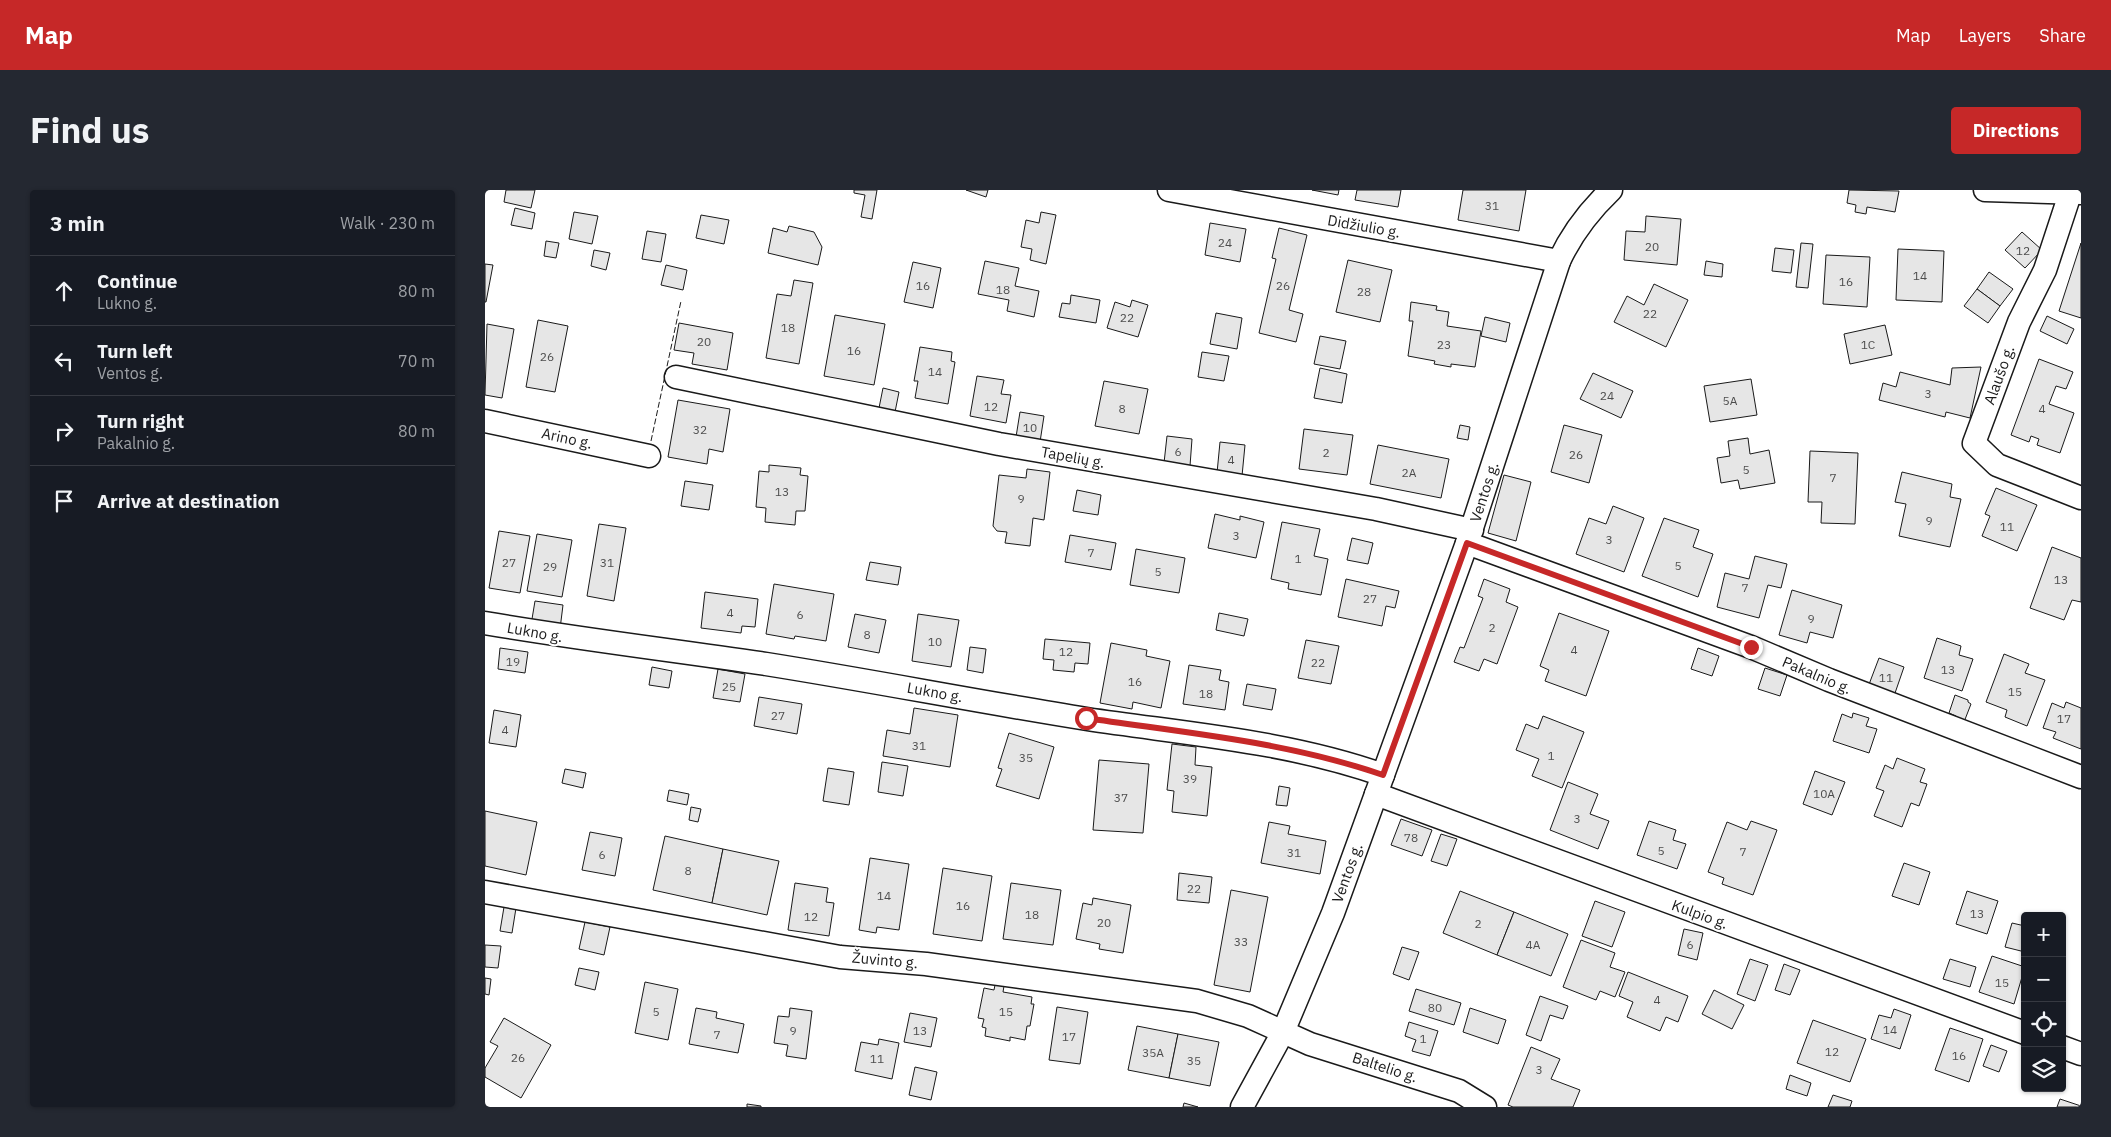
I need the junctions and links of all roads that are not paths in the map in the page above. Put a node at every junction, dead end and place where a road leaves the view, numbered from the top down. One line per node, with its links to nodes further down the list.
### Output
1 (1169, 190): 5 (street, Didžiulio g.)
2 (1611, 190): 5 (street, Ventos g.)
3 (1985, 190): 4 (street)
4 (2075, 194): 9 (street, Alaušo g.)
5 (1559, 261): 10 (street, Ventos g.)
6 (676, 376): 10 (street, Tapelių g.)
7 (485, 421): 8 (street, Arino g.)
8 (649, 456)
9 (2081, 498)
10 (1470, 537): 12 (street, Pakalnio g.); 13 (street, Ventos g.)
11 (485, 623): 13 (street, Lukno g.)
12 (2081, 777)
13 (1380, 785): 15 (street, Kulpio g.); 16 (street, Ventos g.)
14 (485, 892): 16 (street, Žuvinto g.)
15 (2021, 1031)
16 (1283, 1032): 19 (street, Ventos g.); 20 (street, Baltelio g.)
17 (2066, 1048): 18 (street)
18 (2081, 1054)
19 (1242, 1107)
20 (1485, 1107)

